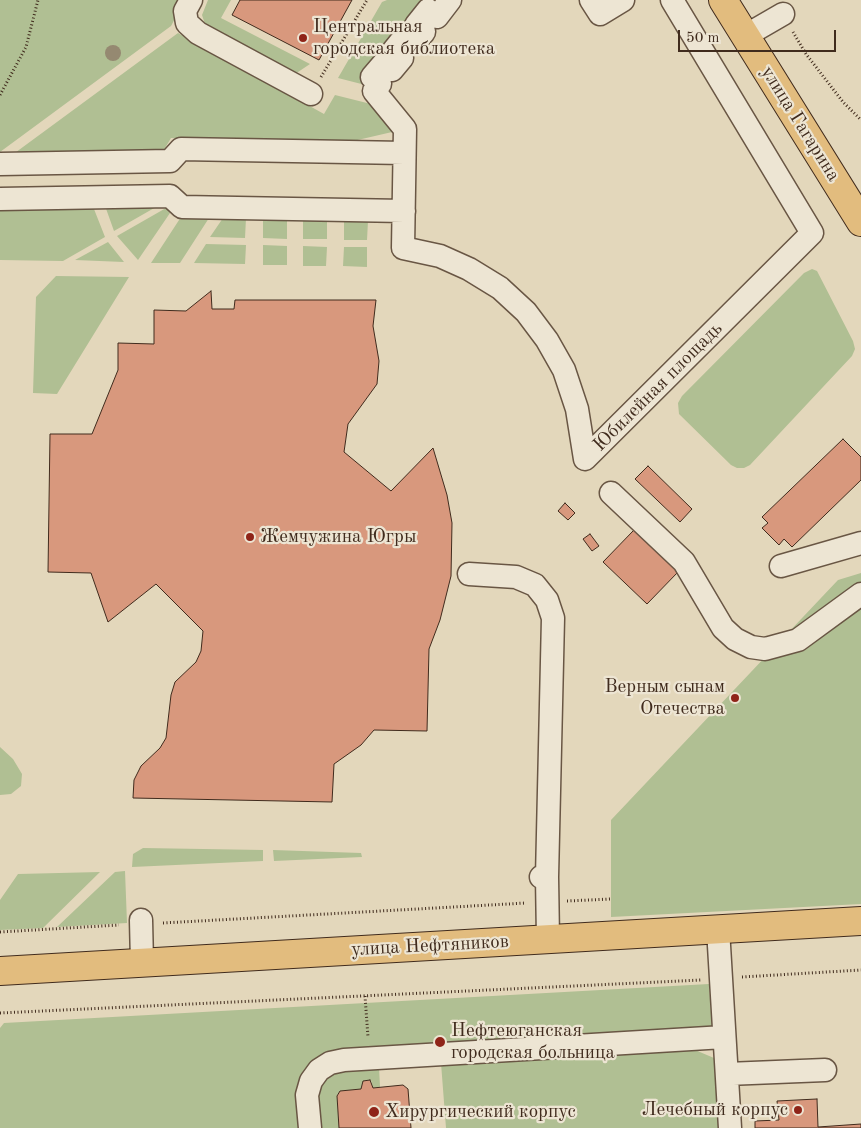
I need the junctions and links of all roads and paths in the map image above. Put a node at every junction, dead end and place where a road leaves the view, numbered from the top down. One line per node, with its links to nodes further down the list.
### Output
1 (38, 0): 12 (path)
2 (191, 0): 11 (street)
3 (367, 0): 11 (path)
4 (450, 0): 14 (street, Юбилейная площадь)
5 (591, 0): 6 (street)
6 (623, 0)
7 (672, 0): 17 (street, Юбилейная площадь)
8 (723, 0): 10 (main road, улица Гагарина)
9 (783, 14): 10 (street); 13 (path)
10 (745, 36): 18 (main road, улица Гагарина)
11 (311, 94)
12 (0, 95)
13 (861, 120)
14 (404, 153): 15 (street); 17 (street, Юбилейная площадь)
15 (0, 164)
16 (0, 199): 17 (street)
17 (404, 211)
18 (861, 222)
19 (611, 494): 23 (street)
20 (861, 543): 21 (street)
21 (781, 566)
22 (469, 574): 25 (street)
23 (861, 594)
24 (611, 899): 25 (path)
25 (548, 902): 27 (path); 30 (street)
26 (861, 921): 28 (main road, улица Нефтяников)
27 (141, 922): 29 (path); 31 (street)
28 (718, 929): 30 (main road, улица Нефтяников); 34 (street)
29 (0, 932)
30 (548, 939): 31 (main road, улица Нефтяников)
31 (142, 963): 33 (main road, улица Нефтяников)
32 (861, 970): 34 (path)
33 (0, 971)
34 (721, 979): 35 (path); 37 (street)
35 (365, 996): 36 (path); 38 (path)
36 (0, 1013)
37 (724, 1037): 38 (street); 40 (street)
38 (370, 1058): 41 (street)
39 (825, 1070): 40 (street)
40 (726, 1074): 42 (street)
41 (310, 1128)
42 (730, 1128)

